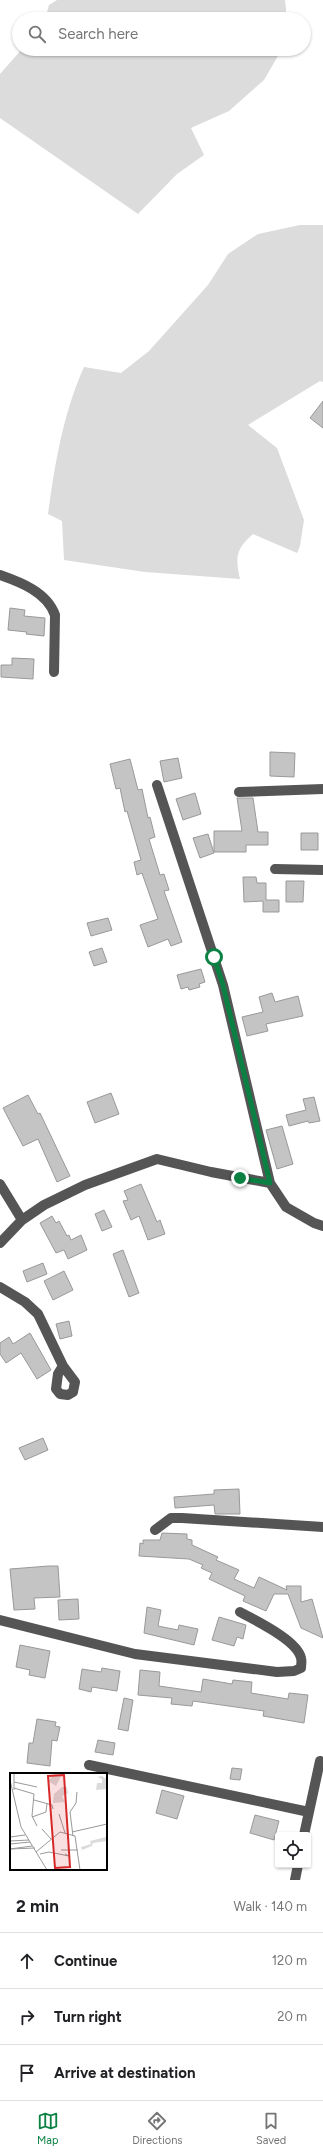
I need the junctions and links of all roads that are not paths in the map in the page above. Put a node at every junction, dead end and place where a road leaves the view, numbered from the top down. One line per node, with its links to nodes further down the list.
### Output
1 (0, 575): 2 (street)
2 (54, 672)
3 (157, 785): 8 (street)
4 (323, 790): 5 (street)
5 (238, 792)
6 (275, 868): 7 (street)
7 (323, 870)
8 (270, 1183): 10 (street); 11 (street)
9 (0, 1184): 10 (street)
10 (22, 1220): 12 (street)
11 (323, 1226)
12 (0, 1243)
13 (0, 1287): 14 (street)
14 (64, 1366)
15 (323, 1528): 16 (street)
16 (155, 1530)
17 (240, 1612): 18 (street)
18 (0, 1620)
19 (320, 1761): 21 (street)
20 (89, 1765): 21 (street)
21 (309, 1812): 22 (street)
22 (305, 1832)
23 (297, 1868): 24 (street)
24 (295, 1880)

